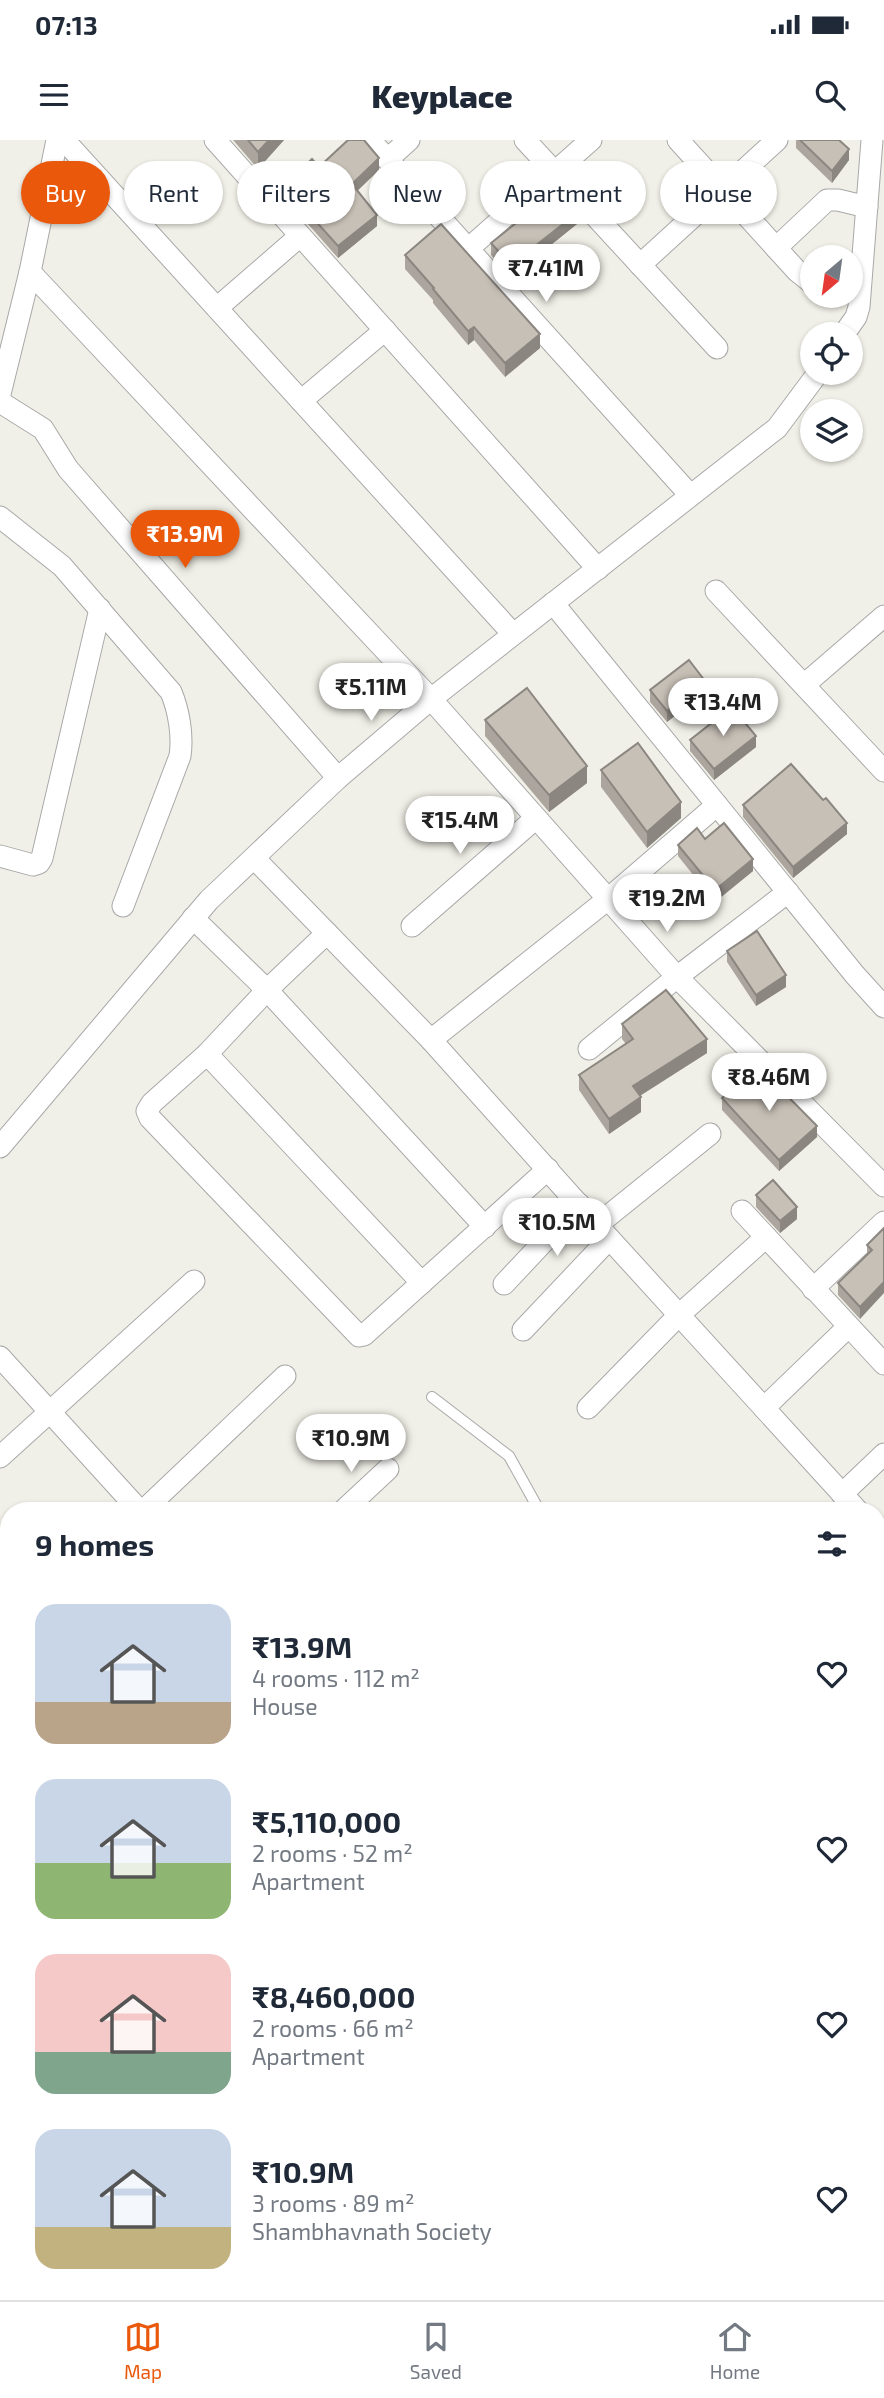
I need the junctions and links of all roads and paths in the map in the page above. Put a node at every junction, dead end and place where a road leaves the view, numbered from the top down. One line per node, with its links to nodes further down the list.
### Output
1 (57, 140): 26 (street)
2 (64, 140): 28 (street)
3 (215, 140): 21 (street)
4 (370, 140): 11 (street)
5 (409, 140): 11 (street)
6 (525, 140): 12 (street)
7 (591, 140): 13 (street)
8 (678, 140): 14 (street)
9 (777, 140): 15 (street)
10 (875, 143): 16 (street)
11 (388, 159): 24 (street)
12 (545, 161)
13 (567, 161)
14 (697, 161)
15 (754, 161)
16 (867, 206): 22 (street); 23 (street)
17 (496, 224): 24 (street)
18 (603, 224): 25 (street)
19 (685, 224): 25 (street)
20 (754, 224): 23 (street)
21 (300, 236): 28 (street); 29 (street)
22 (861, 245)
23 (776, 248): 27 (street)
24 (468, 249): 35 (street)
25 (640, 265): 30 (street)
26 (30, 272): 32 (street); 44 (street)
27 (800, 274)
28 (217, 308): 33 (street)
29 (385, 330): 33 (street); 37 (street)
30 (717, 348)
31 (809, 385): 35 (street)
32 (0, 394)
33 (302, 401): 42 (street)
34 (0, 402): 46 (street)
35 (690, 495): 37 (street)
36 (0, 516): 40 (street)
37 (598, 569): 39 (street)
38 (716, 591): 43 (street)
39 (553, 603): 42 (street); 47 (street)
40 (100, 609): 49 (street); 53 (street)
41 (884, 616): 43 (street)
42 (513, 634): 44 (street)
43 (804, 685): 45 (street)
44 (431, 699): 46 (street); 48 (street)
45 (884, 771)
46 (338, 778): 50 (street)
47 (718, 805): 51 (street); 52 (street)
48 (536, 818): 52 (street); 55 (street)
49 (0, 856)
50 (254, 858): 54 (street); 56 (street)
51 (788, 892): 57 (street); 59 (street)
52 (608, 899): 57 (street); 60 (street)
53 (123, 906)
54 (193, 918): 58 (street); 64 (street)
55 (412, 926)
56 (327, 933): 58 (street); 60 (street)
57 (677, 977): 61 (street); 66 (street)
58 (267, 990): 62 (street); 70 (street)
59 (884, 1007)
60 (431, 1040): 65 (street)
61 (589, 1049)
62 (207, 1054): 74 (street); 74 (street)
63 (710, 1134): 71 (street)
64 (0, 1147)
65 (548, 1169): 67 (street); 70 (street)
66 (884, 1186)
67 (579, 1204): 71 (street); 75 (street)
68 (742, 1211): 72 (street)
69 (884, 1222): 76 (street)
70 (485, 1227): 74 (street)
71 (603, 1232): 77 (street); 79 (street)
72 (766, 1237): 76 (street); 77 (street)
73 (194, 1281): 86 (street)
74 (422, 1283)
75 (504, 1284)
76 (813, 1289): 78 (street)
77 (679, 1315): 84 (street); 85 (street)
78 (848, 1327): 81 (street); 85 (street)
79 (523, 1330)
80 (0, 1357): 86 (street)
81 (884, 1364)
82 (285, 1376): 92 (street)
83 (432, 1397): 94 (lane)
84 (588, 1408)
85 (764, 1408): 90 (street)
86 (48, 1410): 88 (street); 91 (street)
87 (884, 1454): 90 (street)
88 (0, 1457)
89 (388, 1469): 93 (street)
90 (842, 1494): 95 (street)
91 (134, 1502)
92 (150, 1502)
93 (353, 1502)
94 (535, 1502)
95 (850, 1502)

